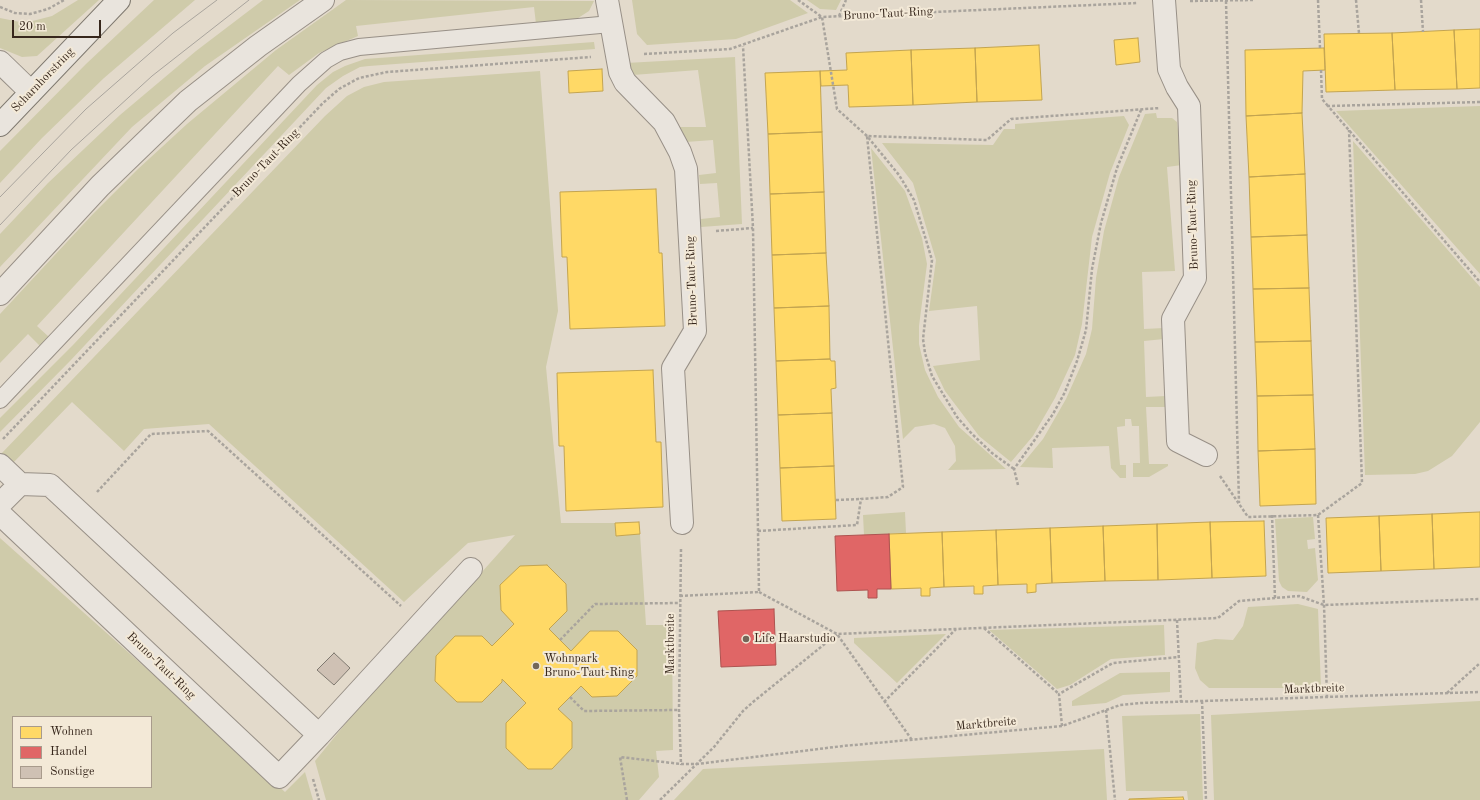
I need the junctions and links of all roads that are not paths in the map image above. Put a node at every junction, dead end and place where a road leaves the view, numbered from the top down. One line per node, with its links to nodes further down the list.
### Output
1 (119, 0): 7 (street, Scharnhorstring)
2 (323, 0): 9 (street)
3 (607, 0): 5 (street, Bruno-Taut-Ring)
4 (1164, 1): 11 (street, Bruno-Taut-Ring)
5 (611, 24): 10 (lane); 16 (street, Bruno-Taut-Ring)
6 (0, 62): 7 (street)
7 (31, 92): 8 (street, Scharnhorstring)
8 (0, 125)
9 (0, 294)
10 (0, 400)
11 (1206, 455)
12 (0, 465): 13 (street)
13 (20, 484): 14 (street); 18 (street)
14 (0, 504)
15 (0, 514): 18 (street, Bruno-Taut-Ring)
16 (682, 523)
17 (471, 569): 18 (street, Bruno-Taut-Ring)
18 (319, 735)

